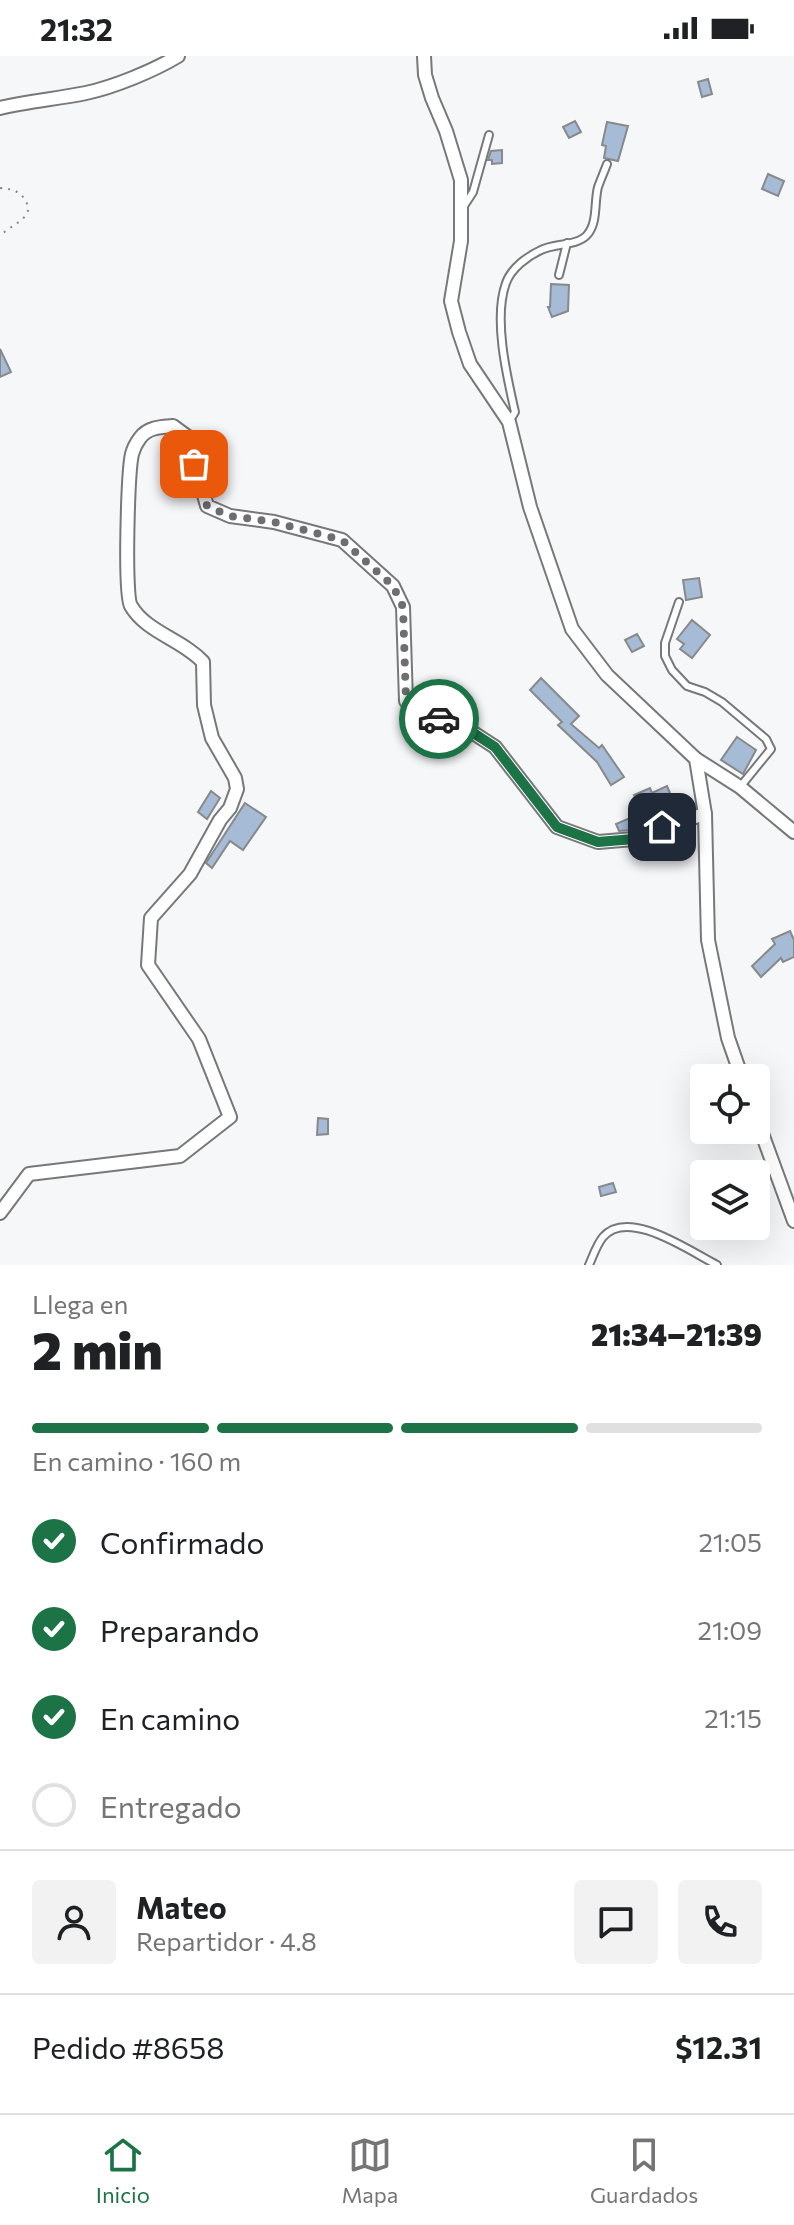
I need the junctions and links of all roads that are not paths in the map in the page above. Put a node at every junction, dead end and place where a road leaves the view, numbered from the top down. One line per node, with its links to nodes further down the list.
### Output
1 (178, 56): 3 (street)
2 (424, 56): 6 (street)
3 (0, 108)
4 (489, 135): 6 (lane)
5 (607, 164): 7 (lane)
6 (460, 212): 9 (street)
7 (567, 243): 8 (lane); 9 (lane)
8 (559, 275)
9 (509, 422): 11 (street)
10 (679, 602): 12 (lane)
11 (696, 759): 12 (street); 13 (street)
12 (740, 787): 14 (street)
13 (705, 814): 15 (street); 18 (street)
14 (794, 832)
15 (737, 1064)
16 (767, 1144): 17 (street)
17 (789, 1196): 19 (street)
18 (0, 1213)
19 (794, 1221)
20 (589, 1265): 21 (lane)
21 (717, 1265)

